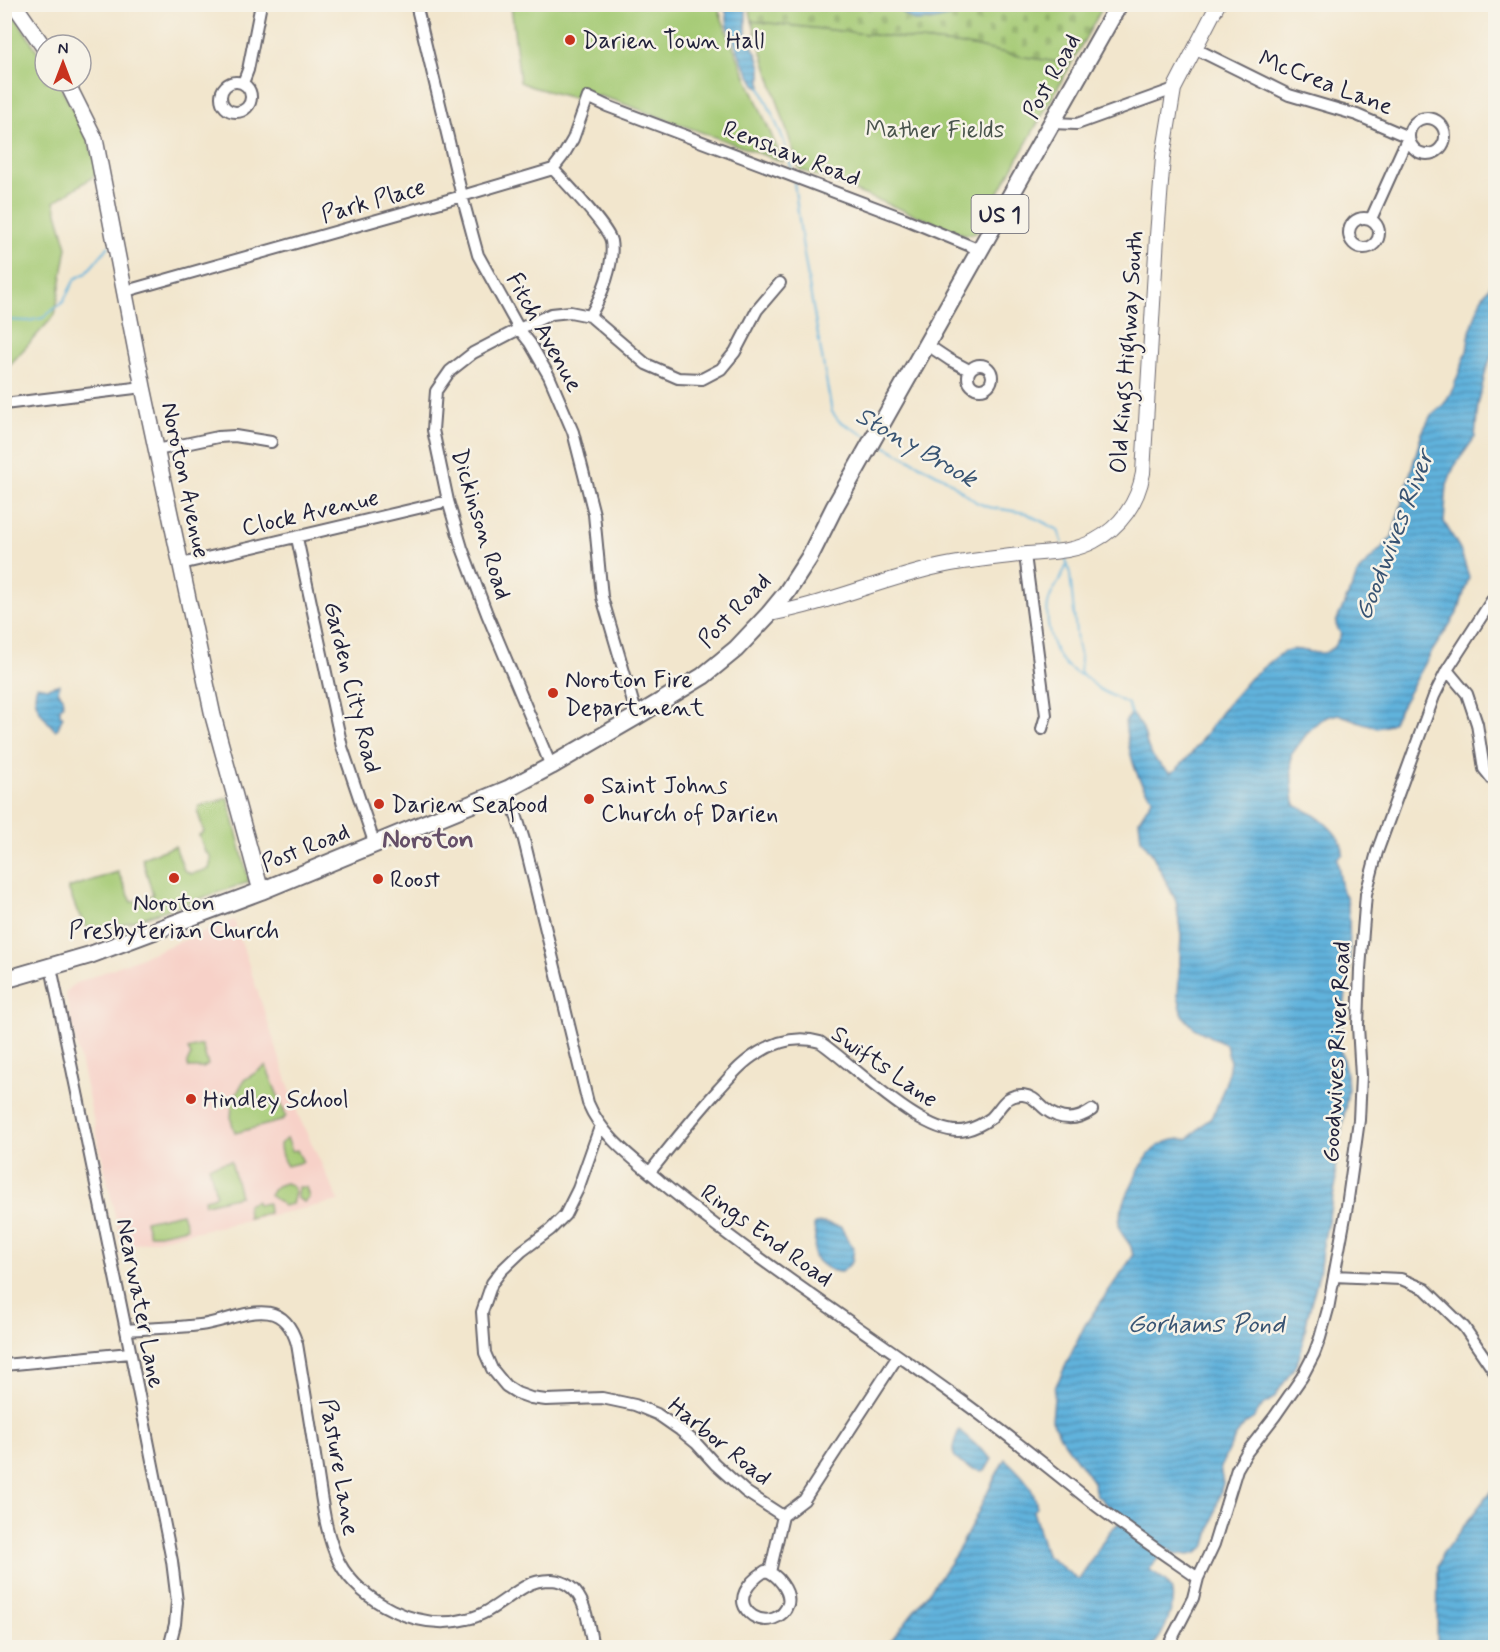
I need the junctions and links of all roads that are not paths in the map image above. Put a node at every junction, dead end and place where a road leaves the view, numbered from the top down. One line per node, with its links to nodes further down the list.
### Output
1 (14, 4): 6 (main road)
2 (261, 4): 8 (street)
3 (417, 4): 13 (street, Fitch Avenue)
4 (1119, 4): 11 (main road, Post Road / US 1)
5 (1218, 4): 7 (street, Old Kings Highway South)
6 (34, 33)
7 (1196, 49): 9 (street, Old Kings Highway South); 14 (street, McCrea Lane)
8 (243, 83)
9 (1174, 89): 11 (street); 28 (street, Old Kings Highway South)
10 (72, 93): 17 (main road, Noroton Avenue)
11 (1052, 123): 15 (main road, Post Road / US 1)
12 (553, 169): 13 (street, Park Place); 15 (street, Renshaw Road); 18 (street)
13 (462, 196): 17 (street, Park Place); 19 (street, Fitch Avenue)
14 (1371, 219)
15 (980, 250): 20 (main road, Post Road / US 1)
16 (780, 283): 18 (street)
17 (126, 291): 22 (main road, Noroton Avenue)
18 (590, 316): 19 (street, Dickinson Road)
19 (519, 329): 26 (street, Dickinson Road); 33 (street, Fitch Avenue)
20 (927, 344): 21 (street); 31 (main road, Post Road / US 1)
21 (969, 370)
22 (143, 387): 23 (street); 25 (main road, Noroton Avenue)
23 (4, 404)
24 (271, 442): 25 (street)
25 (157, 450): 29 (main road, Noroton Avenue)
26 (448, 501): 27 (street, Clock Avenue); 35 (street, Dickinson Road)
27 (297, 538): 29 (street, Clock Avenue); 38 (street, Garden City Road)
28 (1025, 555): 31 (street, Old Kings Highway South); 34 (street)
29 (181, 564): 39 (main road, Noroton Avenue)
30 (1496, 594): 32 (street, Goodwives River Road)
31 (769, 614): 33 (main road, Post Road / US 1)
32 (1447, 670): 36 (street); 45 (street, Goodwives River Road)
33 (637, 716): 35 (main road, Post Road / US 1)
34 (1042, 729)
35 (551, 765): 37 (main road, Post Road / US 1)
36 (1496, 784)
37 (508, 789): 38 (main road, Post Road / US 1); 43 (street, Rings End Road)
38 (375, 845): 39 (main road, Post Road / US 1)
39 (261, 891): 40 (main road, Post Road / US 1)
40 (51, 967): 41 (main road, Post Road / US 1); 46 (street, Nearwater Lane)
41 (4, 980)
42 (1092, 1110): 44 (street, Swifts Lane)
43 (600, 1127): 44 (street, Rings End Road); 51 (street, Harbor Road)
44 (650, 1172): 48 (street, Rings End Road)
45 (1334, 1276): 50 (street); 53 (street, Goodwives River Road)
46 (126, 1330): 47 (street, Nearwater Lane); 55 (street, Pasture Lane)
47 (130, 1353): 49 (street); 54 (street, Nearwater Lane)
48 (898, 1356): 51 (street, Harbor Road); 53 (street, Rings End Road)
49 (4, 1365)
50 (1496, 1374)
51 (783, 1516): 52 (street, Harbor Road)
52 (770, 1572): 52 (street)
53 (1198, 1578): 56 (street, Goodwives River Road)
54 (169, 1647)
55 (593, 1647)
56 (1167, 1647)

